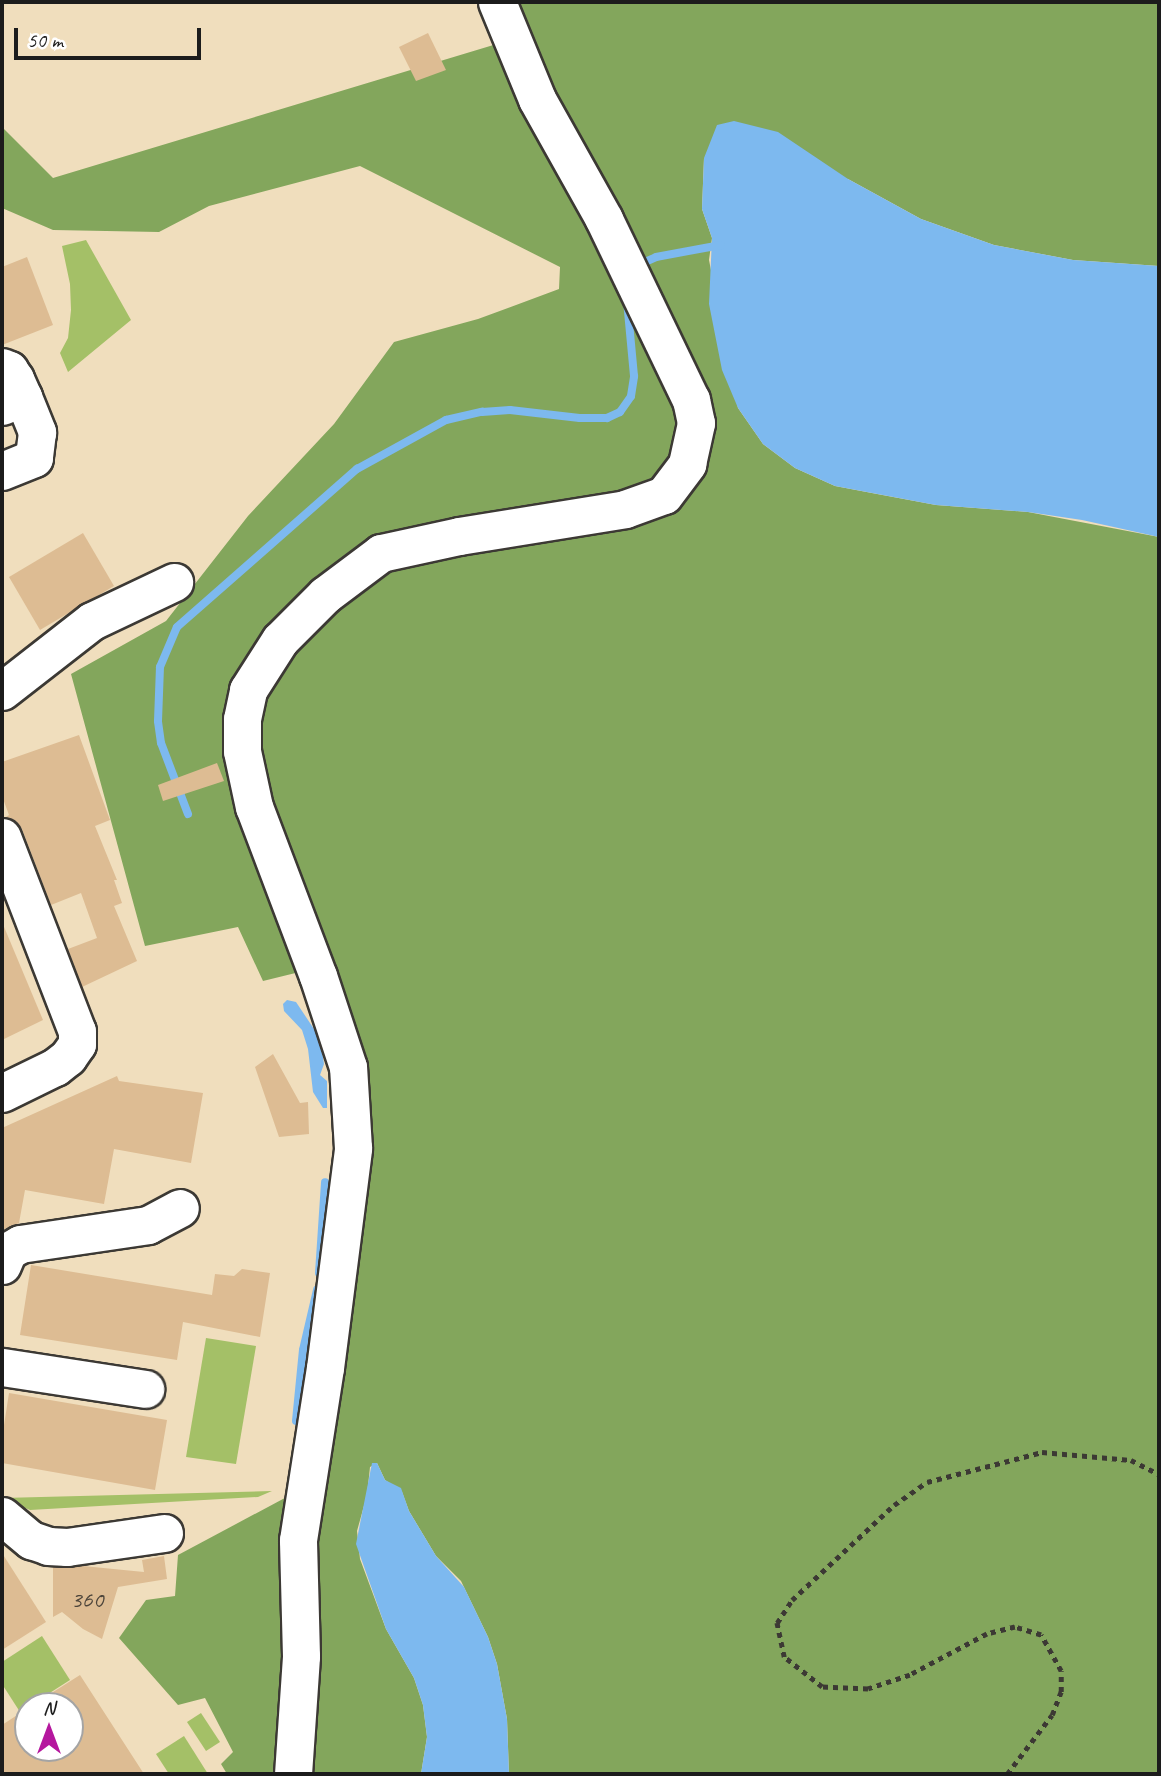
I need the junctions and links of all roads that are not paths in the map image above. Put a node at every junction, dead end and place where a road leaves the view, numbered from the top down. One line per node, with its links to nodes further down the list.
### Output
1 (497, 2): 15 (street)
2 (2, 367): 3 (street)
3 (12, 401): 4 (street)
4 (2, 471)
5 (174, 582): 6 (street)
6 (2, 691)
7 (2, 837): 8 (street)
8 (2, 1093)
9 (180, 1208): 10 (street)
10 (2, 1265)
11 (2, 1367): 12 (street)
12 (145, 1389)
13 (2, 1516): 14 (street)
14 (164, 1533)
15 (293, 1774)

